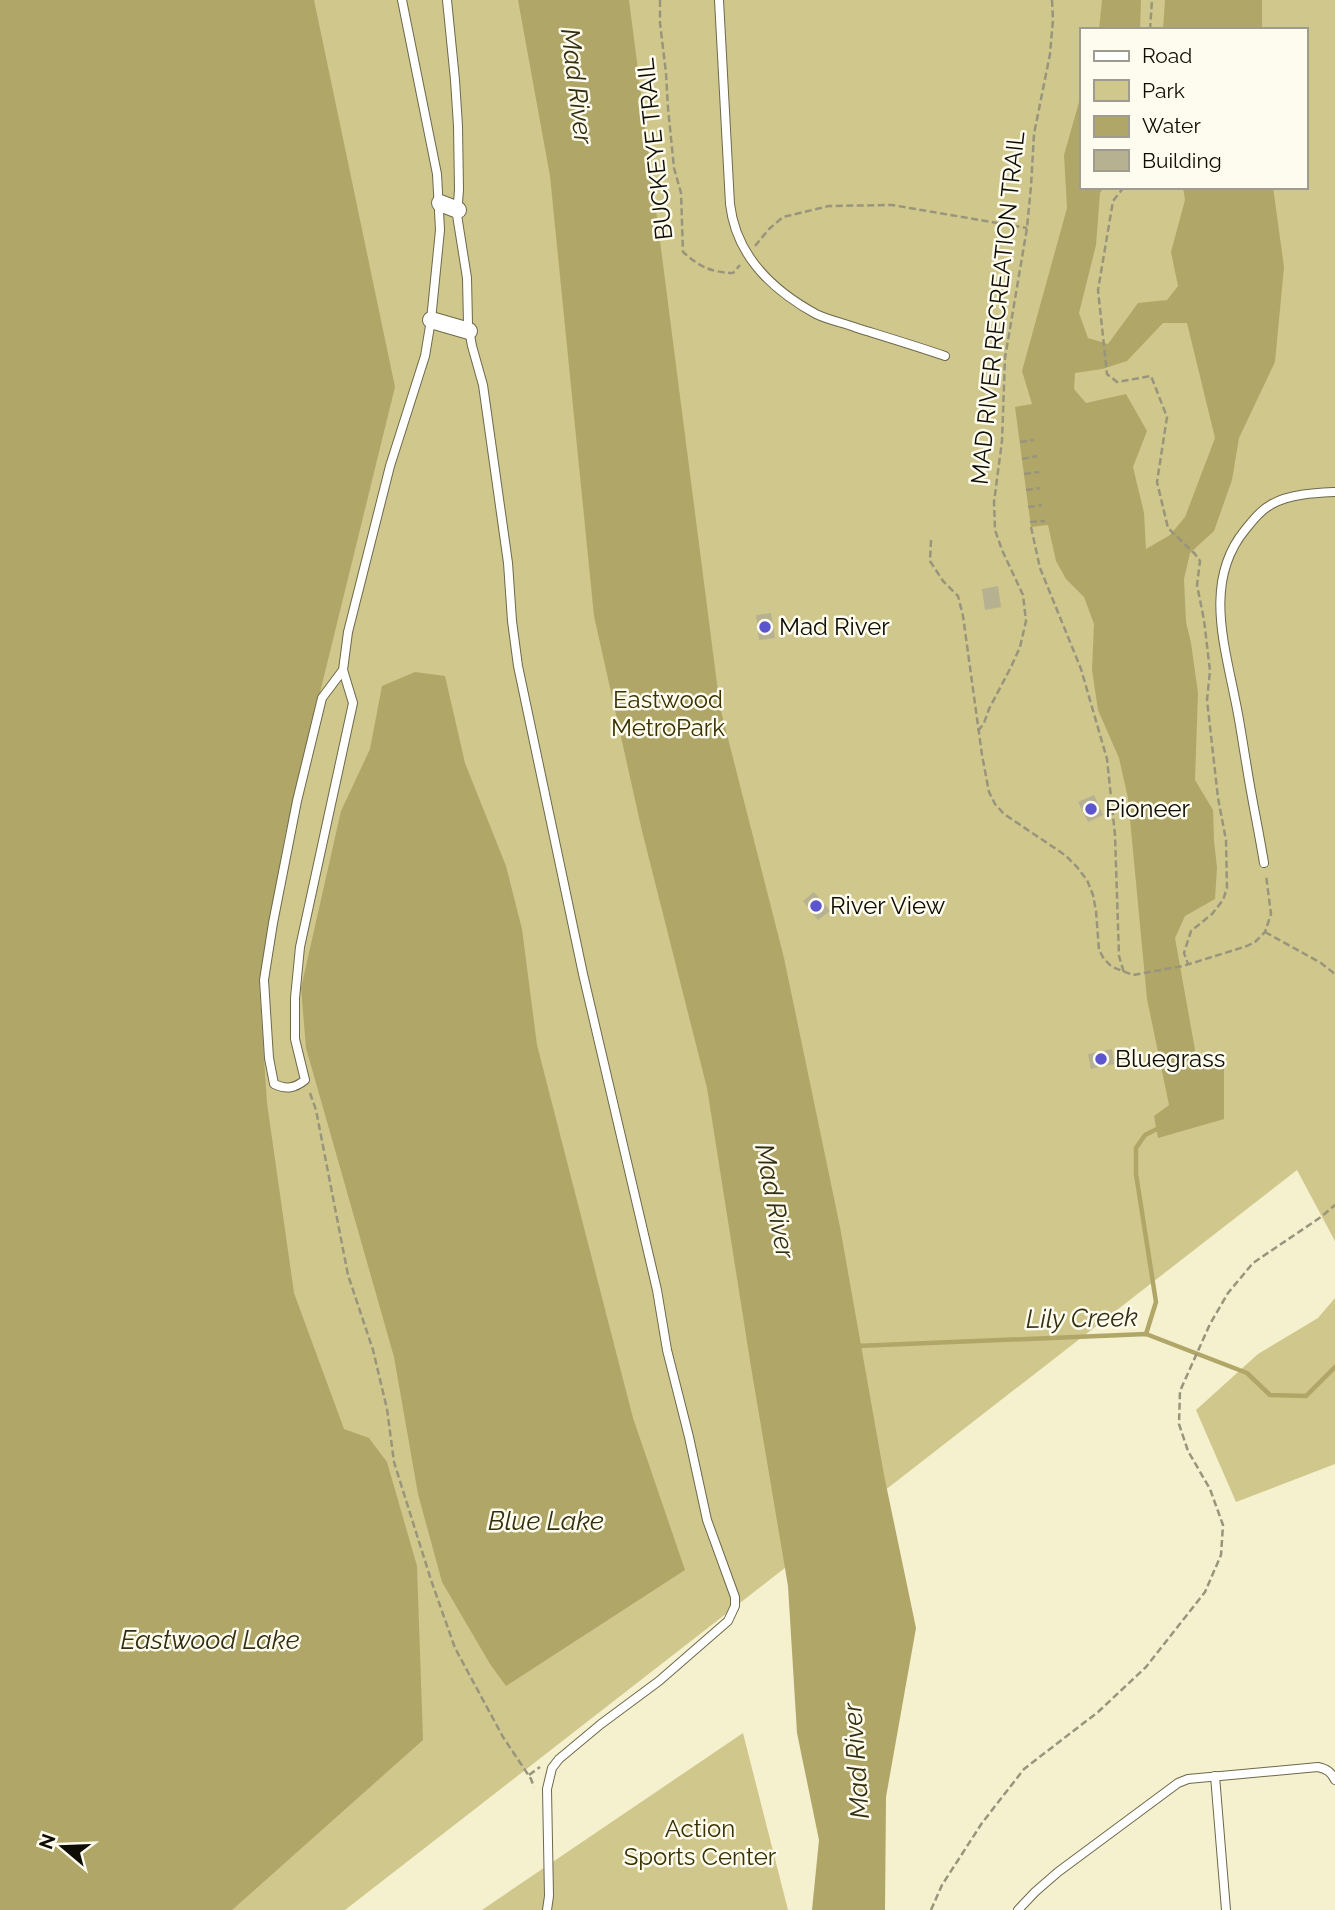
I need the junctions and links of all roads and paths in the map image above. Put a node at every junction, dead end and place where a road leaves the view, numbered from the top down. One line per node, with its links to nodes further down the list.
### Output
1 (402, 0): 9 (lane)
2 (447, 0): 10 (lane)
3 (660, 0): 12 (path, BUCKEYE TRAIL)
4 (719, 0): 12 (lane)
5 (1052, 0): 11 (path, MAD RIVER RECREATION TRAIL)
6 (1152, 0): 7 (path)
7 (1150, 28)
8 (1123, 189): 33 (path)
9 (439, 203): 10 (street); 13 (lane)
10 (458, 209): 14 (lane)
11 (1027, 228): 12 (path, BUCKEYE TRAIL); 30 (path, MAD RIVER RECREATION TRAIL)
12 (747, 256): 15 (lane)
13 (431, 320): 14 (street); 29 (lane)
14 (469, 331): 43 (lane)
15 (945, 356)
16 (1034, 440): 17 (path)
17 (1020, 442)
18 (1037, 456): 19 (path)
19 (1022, 458)
20 (1039, 472): 21 (path)
21 (1024, 474)
22 (1041, 488): 23 (path)
23 (1026, 490)
24 (1335, 492): 31 (lane)
25 (1042, 505): 26 (path)
26 (1028, 507)
27 (1045, 520): 34 (path)
28 (931, 540): 30 (path)
29 (343, 670): 36 (lane); 36 (lane)
30 (978, 731): 34 (path)
31 (1264, 863): 32 (path)
32 (1265, 932): 33 (path); 35 (path)
33 (1186, 965): 34 (path)
34 (1124, 973)
35 (1335, 974)
36 (305, 1080): 39 (path)
37 (1335, 1205): 44 (path)
38 (539, 1767): 39 (path)
39 (529, 1776): 42 (path)
40 (1215, 1776): 41 (lane); 45 (lane); 46 (lane)
41 (1335, 1780)
42 (536, 1792)
43 (547, 1910)
44 (931, 1910)
45 (1018, 1910)
46 (1226, 1910)

